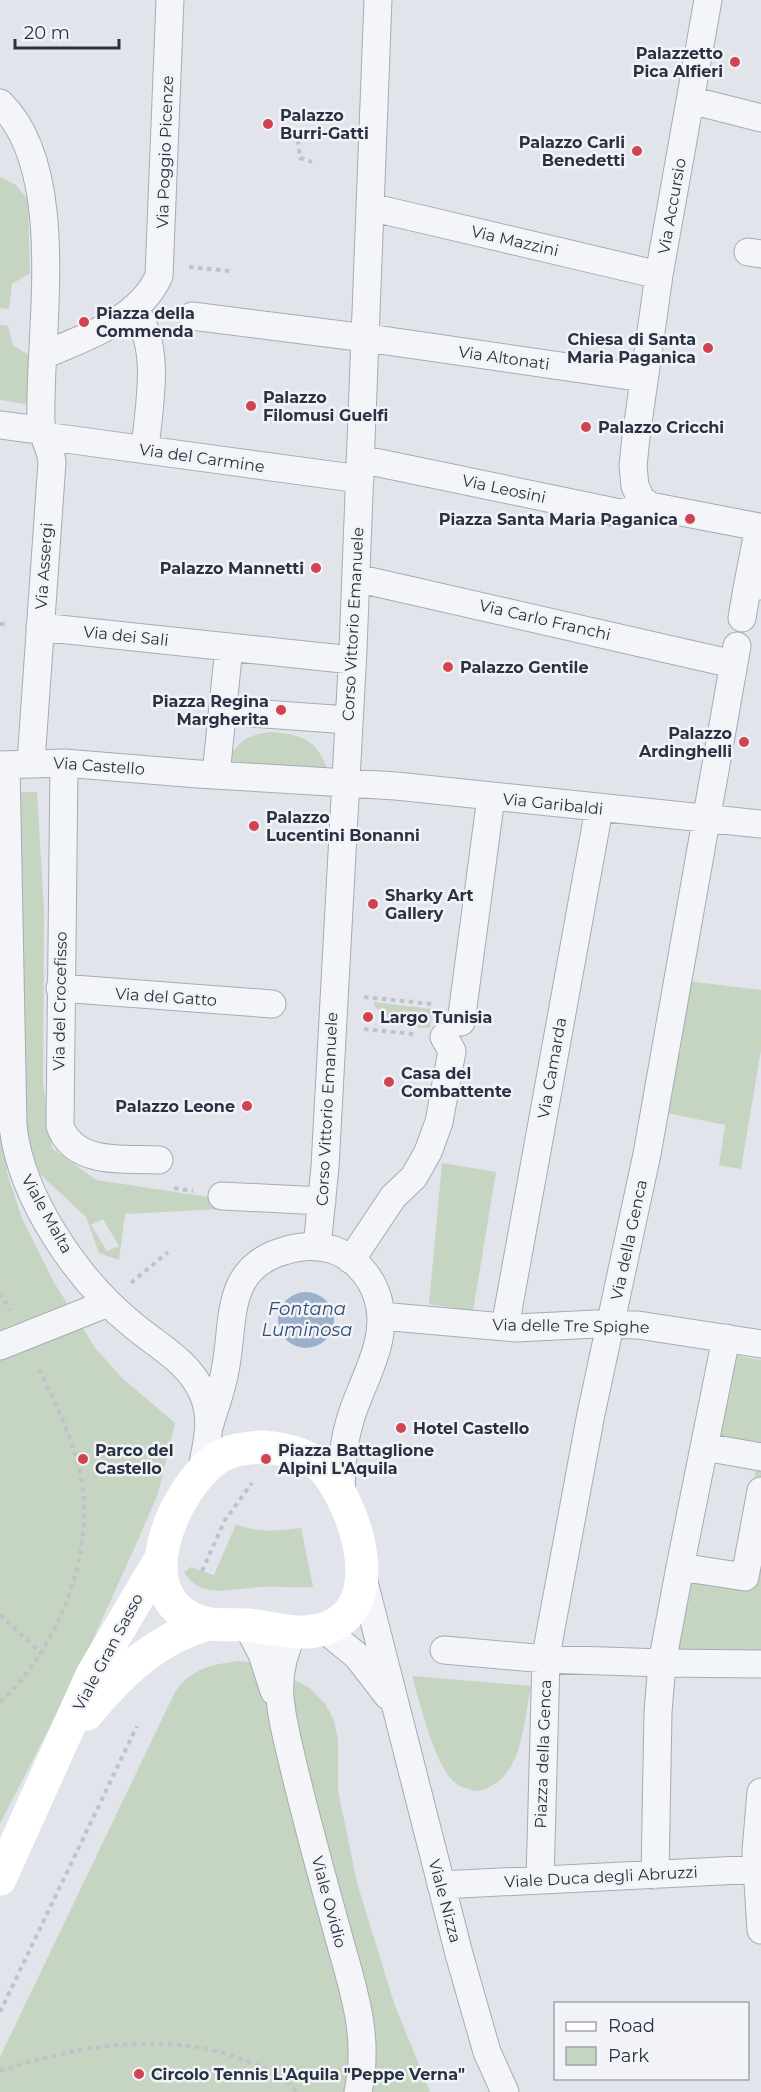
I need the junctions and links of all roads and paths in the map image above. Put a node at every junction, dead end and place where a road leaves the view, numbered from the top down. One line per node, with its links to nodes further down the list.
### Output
1 (170, 0): 13 (street, Via Poggio Picenze)
2 (378, 0): 9 (street, Corso Vittorio Emanuele)
3 (708, 0): 4 (street, Via Accursio)
4 (690, 100): 6 (street); 12 (street, Via Accursio)
5 (0, 103): 17 (street)
6 (761, 118)
7 (298, 141): 8 (path)
8 (312, 162)
9 (370, 207): 12 (street, Via Mazzini); 16 (street, Corso Vittorio Emanuele)
10 (198, 268): 11 (path)
11 (230, 271)
12 (659, 275): 18 (street, Via Accursio)
13 (134, 308): 14 (street); 17 (street); 21 (street)
14 (163, 312)
15 (192, 316): 16 (street, Via Altonati)
16 (365, 338): 18 (street, Via Altonati); 22 (street, Corso Vittorio Emanuele)
17 (44, 363): 20 (street, Via Assergi)
18 (643, 378): 23 (street, Via Accursio)
19 (0, 425): 20 (street, Via del Carmine)
20 (38, 432): 21 (street, Via del Carmine); 28 (street, Via Assergi)
21 (145, 450): 22 (street, Via del Carmine)
22 (360, 469): 23 (street, Via Leosini); 25 (street, Corso Vittorio Emanuele)
23 (644, 502): 24 (street)
24 (760, 528): 26 (street)
25 (356, 578): 30 (street, Via Carlo Franchi); 31 (street, Corso Vittorio Emanuele)
26 (755, 585): 27 (street)
27 (742, 618)
28 (40, 627): 29 (street, Via dei Sali); 35 (street, Via Assergi)
29 (221, 646): 31 (street); 32 (street)
30 (735, 655): 40 (street, Via della Genca)
31 (352, 660): 33 (street, Corso Vittorio Emanuele)
32 (223, 711): 33 (street); 36 (street)
33 (348, 720): 37 (street, Corso Vittorio Emanuele)
34 (64, 763): 35 (street, Via Castello); 36 (street, Via Castello); 42 (street, Via del Crocefisso)
35 (12, 764): 54 (street, Viale Malta)
36 (207, 775): 37 (street)
37 (344, 783): 38 (street, Via Garibaldi); 43 (street, Corso Vittorio Emanuele)
38 (491, 797): 39 (street, Via Garibaldi); 46 (street)
39 (599, 808): 40 (street, Via Garibaldi); 57 (street, Via Camarda)
40 (705, 819): 41 (street, Via Garibaldi); 56 (street, Via della Genca)
41 (761, 824)
42 (60, 988): 44 (street, Via del Gatto); 47 (street, Via del Crocefisso)
43 (334, 993): 45 (street, Corso Vittorio Emanuele); 46 (path)
44 (272, 1004)
45 (332, 1026): 46 (path); 49 (street, Corso Vittorio Emanuele)
46 (452, 1030): 52 (street)
47 (159, 1160)
48 (222, 1196): 49 (street)
49 (322, 1201): 50 (street, Corso Vittorio Emanuele)
50 (317, 1247): 52 (street); 61 (street)
51 (168, 1252): 54 (path)
52 (351, 1260): 55 (street)
53 (0, 1293): 59 (path)
54 (108, 1303): 59 (street); 61 (street)
55 (381, 1316): 57 (street, Via delle Tre Spighe); 67 (street)
56 (611, 1324): 57 (street, Via delle Tre Spighe); 58 (street, Via delle Tre Spighe); 79 (street, Via della Genca)
57 (505, 1327)
58 (726, 1338): 60 (street, Via delle Tre Spighe); 62 (street)
59 (12, 1341): 78 (path)
60 (761, 1344)
61 (209, 1426): 64 (street)
62 (704, 1447): 63 (street); 70 (street)
63 (761, 1457)
64 (201, 1473): 67 (street); 69 (street)
65 (254, 1479): 71 (path)
66 (761, 1491): 68 (street)
67 (342, 1498): 72 (street)
68 (758, 1526): 70 (street)
69 (160, 1560): 74 (street); 86 (street, Viale Gran Sasso)
70 (680, 1567): 80 (street)
71 (202, 1571)
72 (362, 1574): 76 (street); 83 (street, Viale Nizza)
73 (0, 1615): 78 (path)
74 (208, 1624): 75 (street); 86 (street, Viale Gran Sasso)
75 (247, 1625): 76 (street); 84 (street, Viale Ovidio)
76 (309, 1630): 83 (street, Viale Nizza); 84 (street, Viale Ovidio)
77 (444, 1650): 79 (street, Piazza della Genca)
78 (41, 1653): 82 (path)
79 (546, 1659): 80 (street); 92 (street, Piazza della Genca)
80 (662, 1663): 81 (street); 90 (street)
81 (761, 1664)
82 (0, 1702)
83 (395, 1707): 93 (street, Viale Nizza)
84 (281, 1713): 98 (street, Viale Ovidio)
85 (137, 1726): 95 (path)
86 (61, 1746): 88 (street, Viale Gran Sasso)
87 (761, 1792): 89 (street)
88 (8, 1840): 91 (street, Viale Gran Sasso)
89 (758, 1869): 90 (street, Viale Duca degli Abruzzi); 94 (street)
90 (656, 1875): 92 (street, Viale Duca degli Abruzzi)
91 (0, 1879)
92 (540, 1880): 93 (street, Viale Duca degli Abruzzi)
93 (441, 1885): 99 (street, Viale Nizza)
94 (761, 1930)
95 (0, 2012)
96 (0, 2071): 97 (path)
97 (297, 2092)
98 (358, 2092)
99 (505, 2092)

